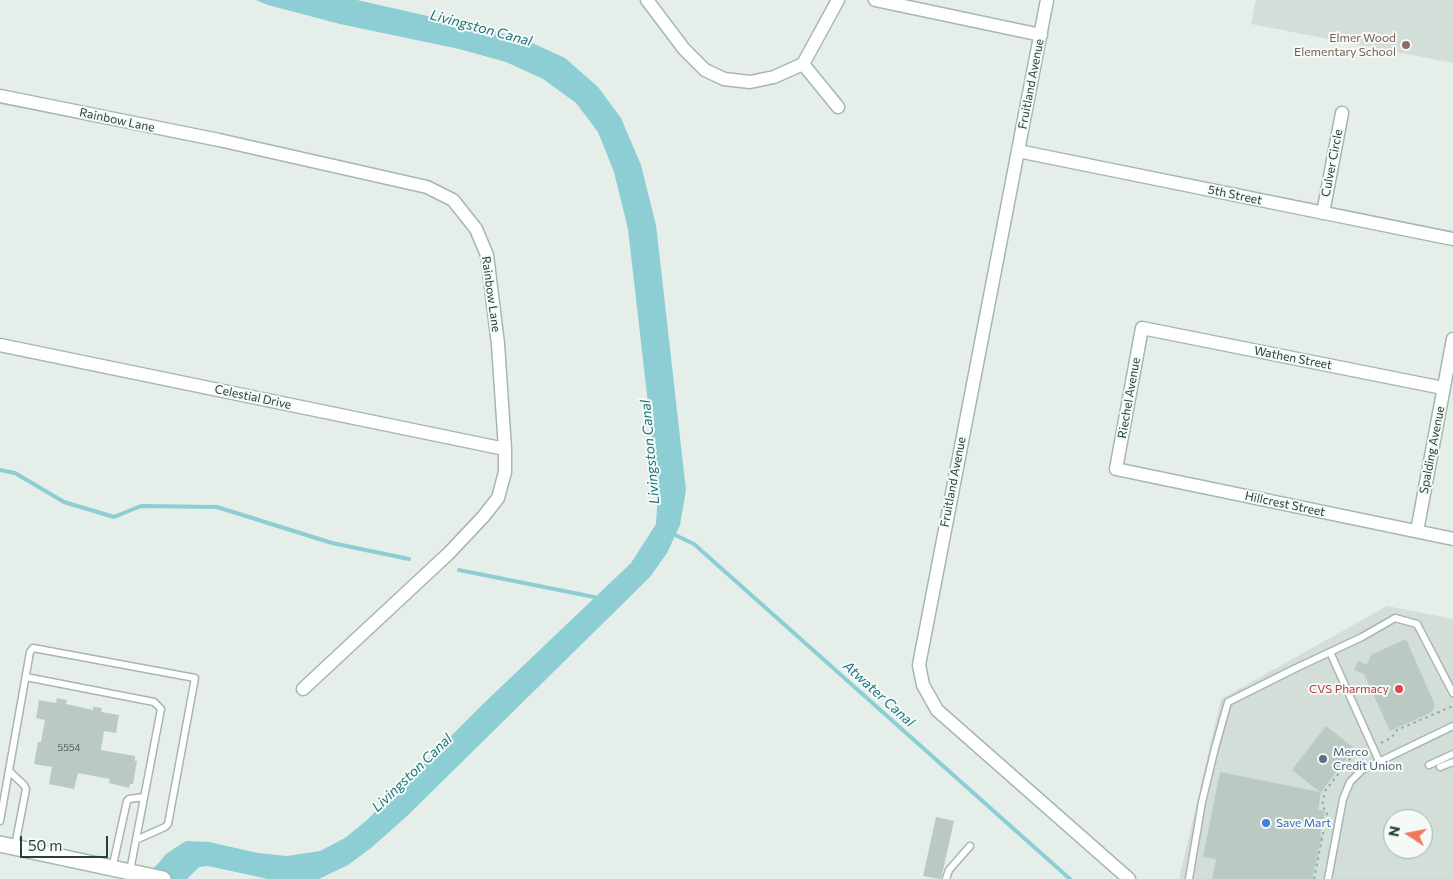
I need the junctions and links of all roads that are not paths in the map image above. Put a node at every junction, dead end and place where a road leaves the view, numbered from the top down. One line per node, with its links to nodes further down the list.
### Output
1 (647, 0): 6 (street)
2 (838, 0): 6 (street)
3 (875, 0): 5 (street)
4 (1047, 0): 5 (street, Fruitland Avenue)
5 (1041, 35): 10 (street, Fruitland Avenue)
6 (803, 64): 8 (street)
7 (0, 96): 17 (street, Rainbow Lane)
8 (838, 107)
9 (1342, 113): 11 (street, Culver Circle)
10 (1018, 151): 11 (street, 5th Street); 42 (street, Fruitland Avenue)
11 (1323, 213): 12 (street, 5th Street)
12 (1453, 239)
13 (1142, 328): 16 (street, Wathen Street); 18 (street, Riechel Avenue)
14 (1453, 339): 16 (street, Spalding Avenue)
15 (0, 345): 17 (street, Celestial Drive)
16 (1443, 388): 19 (street, Spalding Avenue)
17 (506, 449): 23 (street, Rainbow Lane)
18 (1116, 469): 19 (street, Hillcrest Street)
19 (1417, 531): 20 (street, Hillcrest Street)
20 (1453, 538)
21 (1330, 652): 24 (lane); 27 (lane); 43 (lane)
22 (26, 677): 31 (lane); 32 (lane); 34 (lane)
23 (303, 689)
24 (1453, 693)
25 (1453, 726): 27 (lane)
26 (1453, 754): 29 (lane)
27 (1379, 761): 44 (lane)
28 (1453, 762): 30 (lane)
29 (1429, 765)
30 (1440, 767)
31 (9, 771): 33 (lane); 37 (lane)
32 (144, 797): 34 (lane); 38 (lane)
33 (0, 821)
34 (136, 840): 39 (lane)
35 (0, 844): 37 (main road)
36 (970, 846): 41 (lane)
37 (15, 848): 38 (main road)
38 (112, 868): 39 (main road)
39 (134, 873): 40 (main road)
40 (162, 879)
41 (946, 879)
42 (1129, 879)
43 (1189, 879)
44 (1328, 879)

